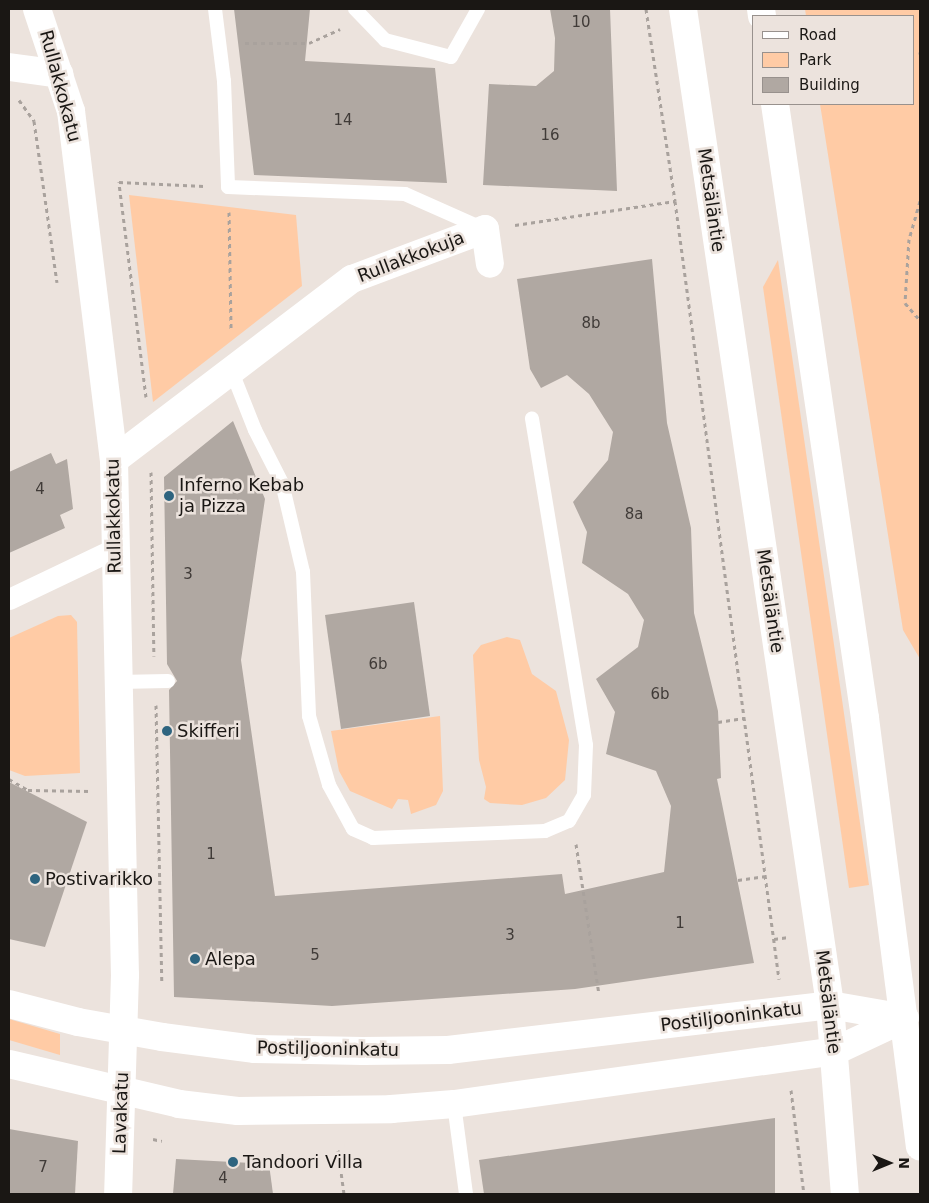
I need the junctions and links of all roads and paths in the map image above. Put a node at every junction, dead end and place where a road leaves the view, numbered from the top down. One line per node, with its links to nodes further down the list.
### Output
1 (38, 9): 9 (street, Rullakkokatu)
2 (215, 9): 7 (lane)
3 (478, 9): 6 (lane)
4 (646, 9): 13 (path)
5 (683, 9): 37 (street, Metsäläntie)
6 (359, 14): 7 (path)
7 (219, 44): 12 (lane)
8 (9, 67): 9 (street); 17 (path)
9 (60, 74): 21 (street, Rullakkokatu)
10 (775, 105): 39 (street)
11 (119, 182): 12 (path)
12 (228, 187): 15 (lane); 19 (path)
13 (676, 201): 15 (path, Rullakkokuja); 26 (path)
14 (920, 201): 18 (path)
15 (485, 229): 16 (street); 19 (street, Rullakkokuja)
16 (490, 264)
17 (58, 286)
18 (920, 320)
19 (232, 372): 21 (street, Rullakkokuja); 32 (lane)
20 (532, 418): 32 (lane)
21 (114, 460): 22 (street, Rullakkokatu)
22 (114, 549): 23 (street); 25 (street, Rullakkokatu)
23 (9, 599)
24 (168, 681): 25 (lane)
25 (118, 682): 40 (street, Rullakkokatu)
26 (744, 718): 27 (path); 33 (path)
27 (718, 722)
28 (9, 779): 30 (path)
29 (92, 781): 30 (path)
30 (92, 790): 31 (path)
31 (92, 800)
32 (569, 821): 35 (path)
33 (767, 876): 34 (path); 38 (path)
34 (738, 880)
35 (599, 994)
36 (9, 1004): 40 (street, Postiljooninkatu)
37 (830, 1006): 38 (street, Postiljooninkatu); 39 (street, Postiljooninkatu); 41 (street, Metsäläntie)
38 (783, 1010): 40 (street, Postiljooninkatu)
39 (905, 1018): 41 (street); 46 (street)
40 (124, 1032): 44 (street, Lavakatu)
41 (835, 1052): 42 (street); 52 (street, Metsäläntie)
42 (787, 1058): 45 (street); 51 (path)
43 (9, 1064): 44 (street)
44 (122, 1091): 45 (street); 48 (street, Lavakatu)
45 (454, 1104): 50 (lane)
46 (920, 1146)
47 (338, 1150): 49 (path)
48 (118, 1194)
49 (344, 1194)
50 (466, 1194)
51 (804, 1194)
52 (845, 1194)

